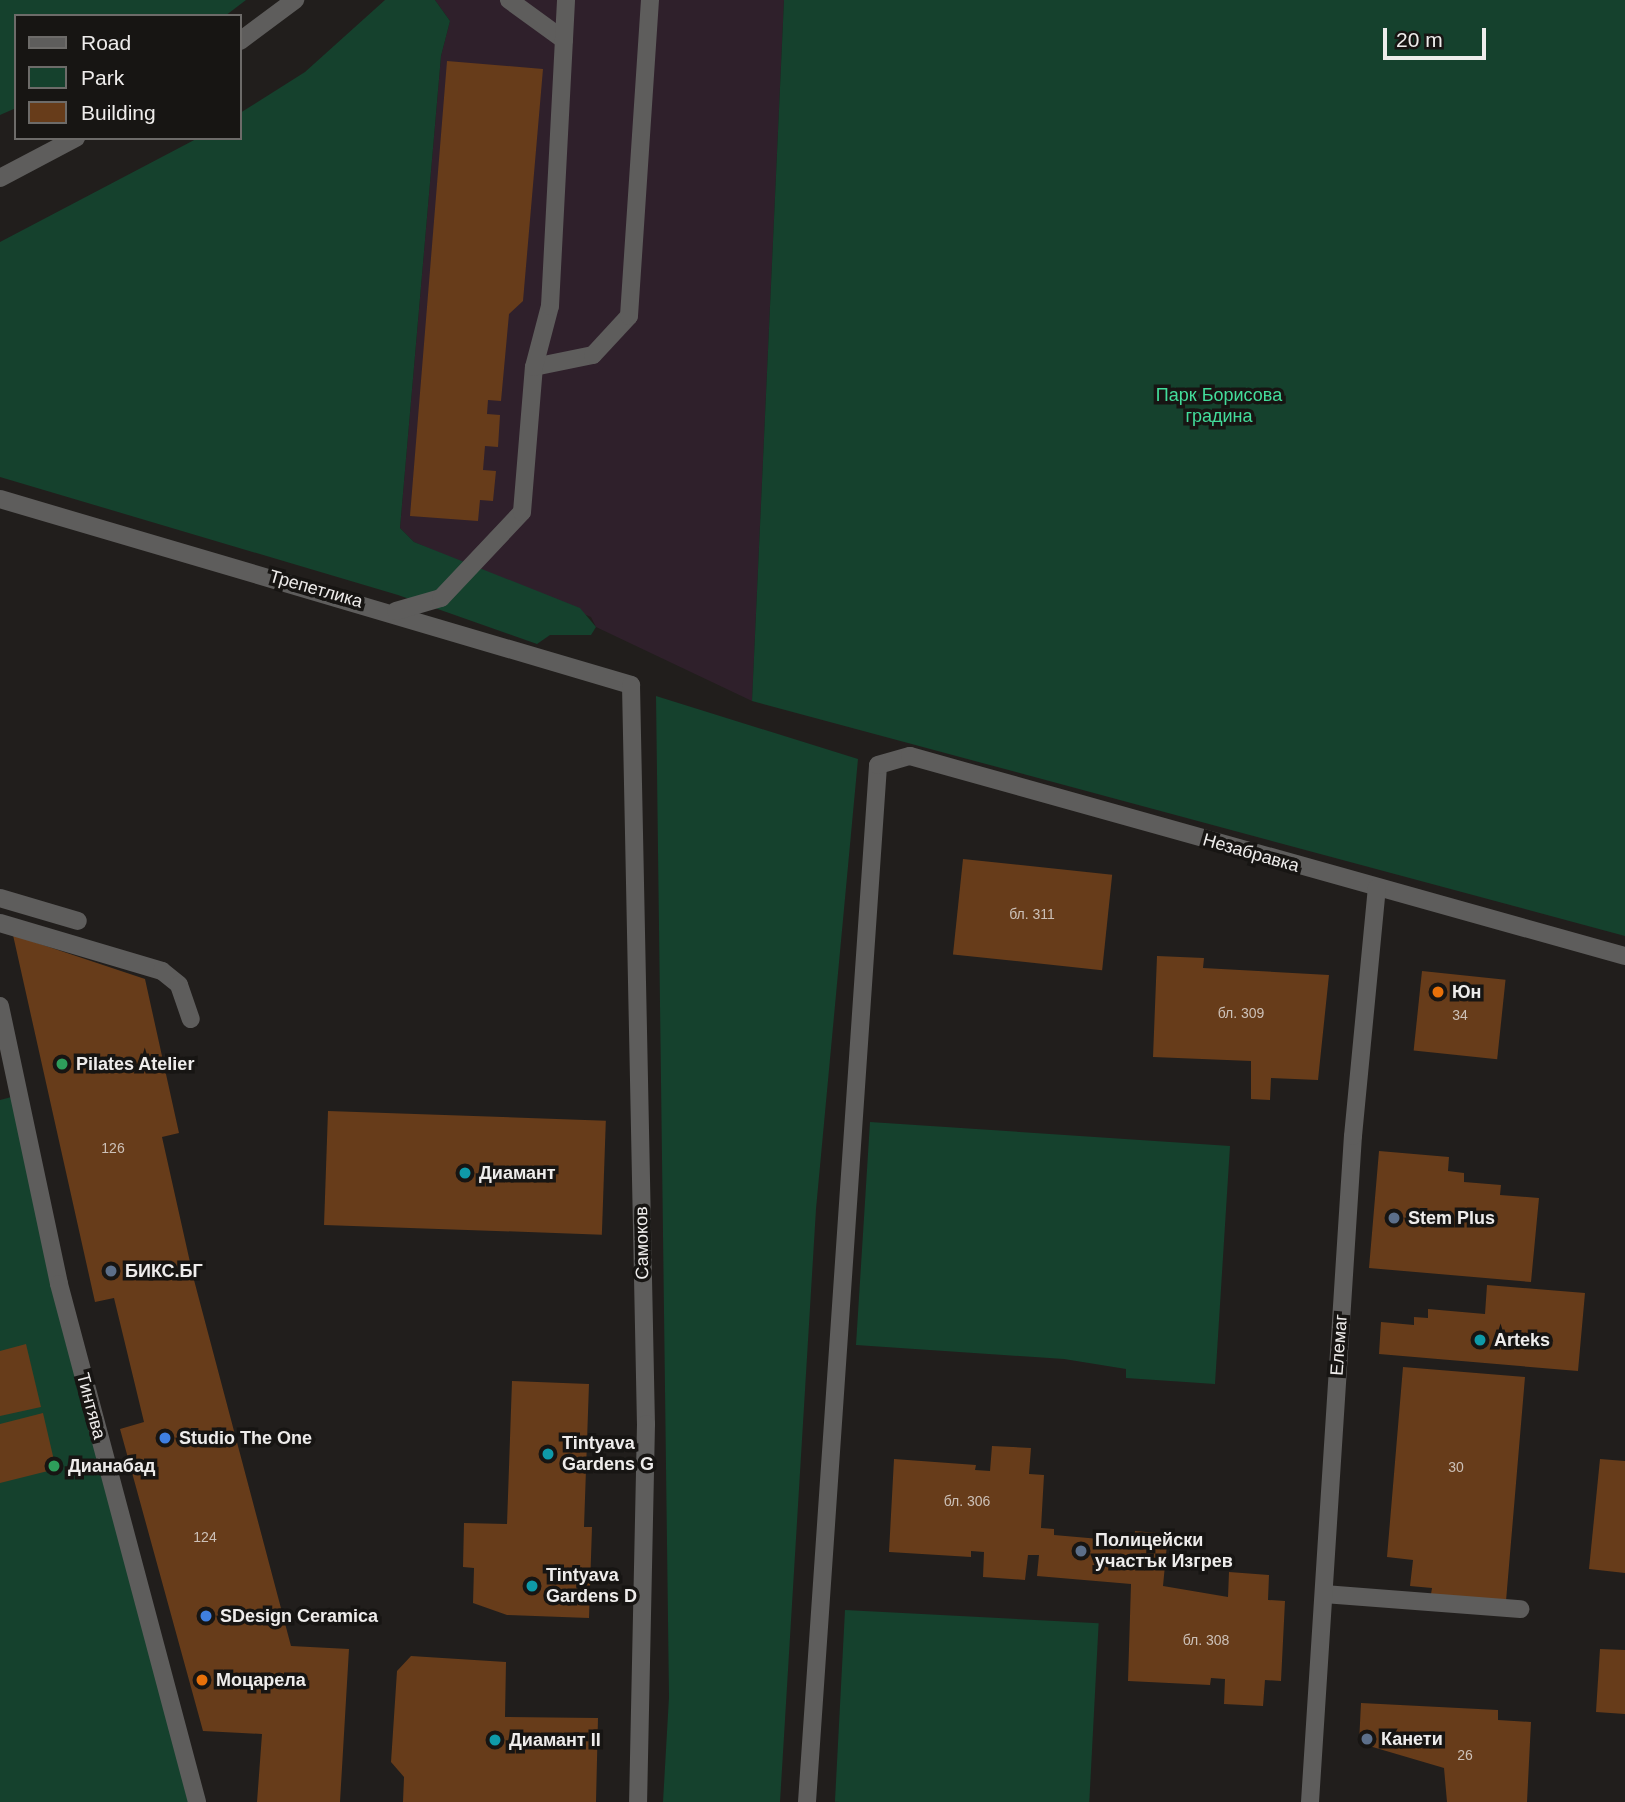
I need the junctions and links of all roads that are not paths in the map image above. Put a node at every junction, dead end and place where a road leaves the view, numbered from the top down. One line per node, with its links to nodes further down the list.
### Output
1 (295, 0): 5 (street)
2 (509, 0): 6 (street)
3 (566, 0): 6 (street)
4 (650, 0): 9 (street)
5 (242, 40)
6 (564, 40): 9 (street)
7 (72, 140): 8 (street)
8 (0, 178)
9 (534, 367): 11 (street)
10 (0, 499): 11 (street, Трепетлика)
11 (396, 611): 12 (street, Трепетлика)
12 (631, 685): 23 (street, Самоков)
13 (1377, 888): 17 (street, Незабравка); 20 (street, Елемаг); 24 (street, Незабравка)
14 (0, 898): 15 (street)
15 (78, 921)
16 (0, 923): 19 (street)
17 (1625, 956)
18 (0, 1006): 22 (street, Тинтява)
19 (191, 1019)
20 (1324, 1594): 21 (street); 25 (street, Елемаг)
21 (1520, 1609)
22 (197, 1802)
23 (638, 1802)
24 (807, 1802)
25 (1310, 1802)

